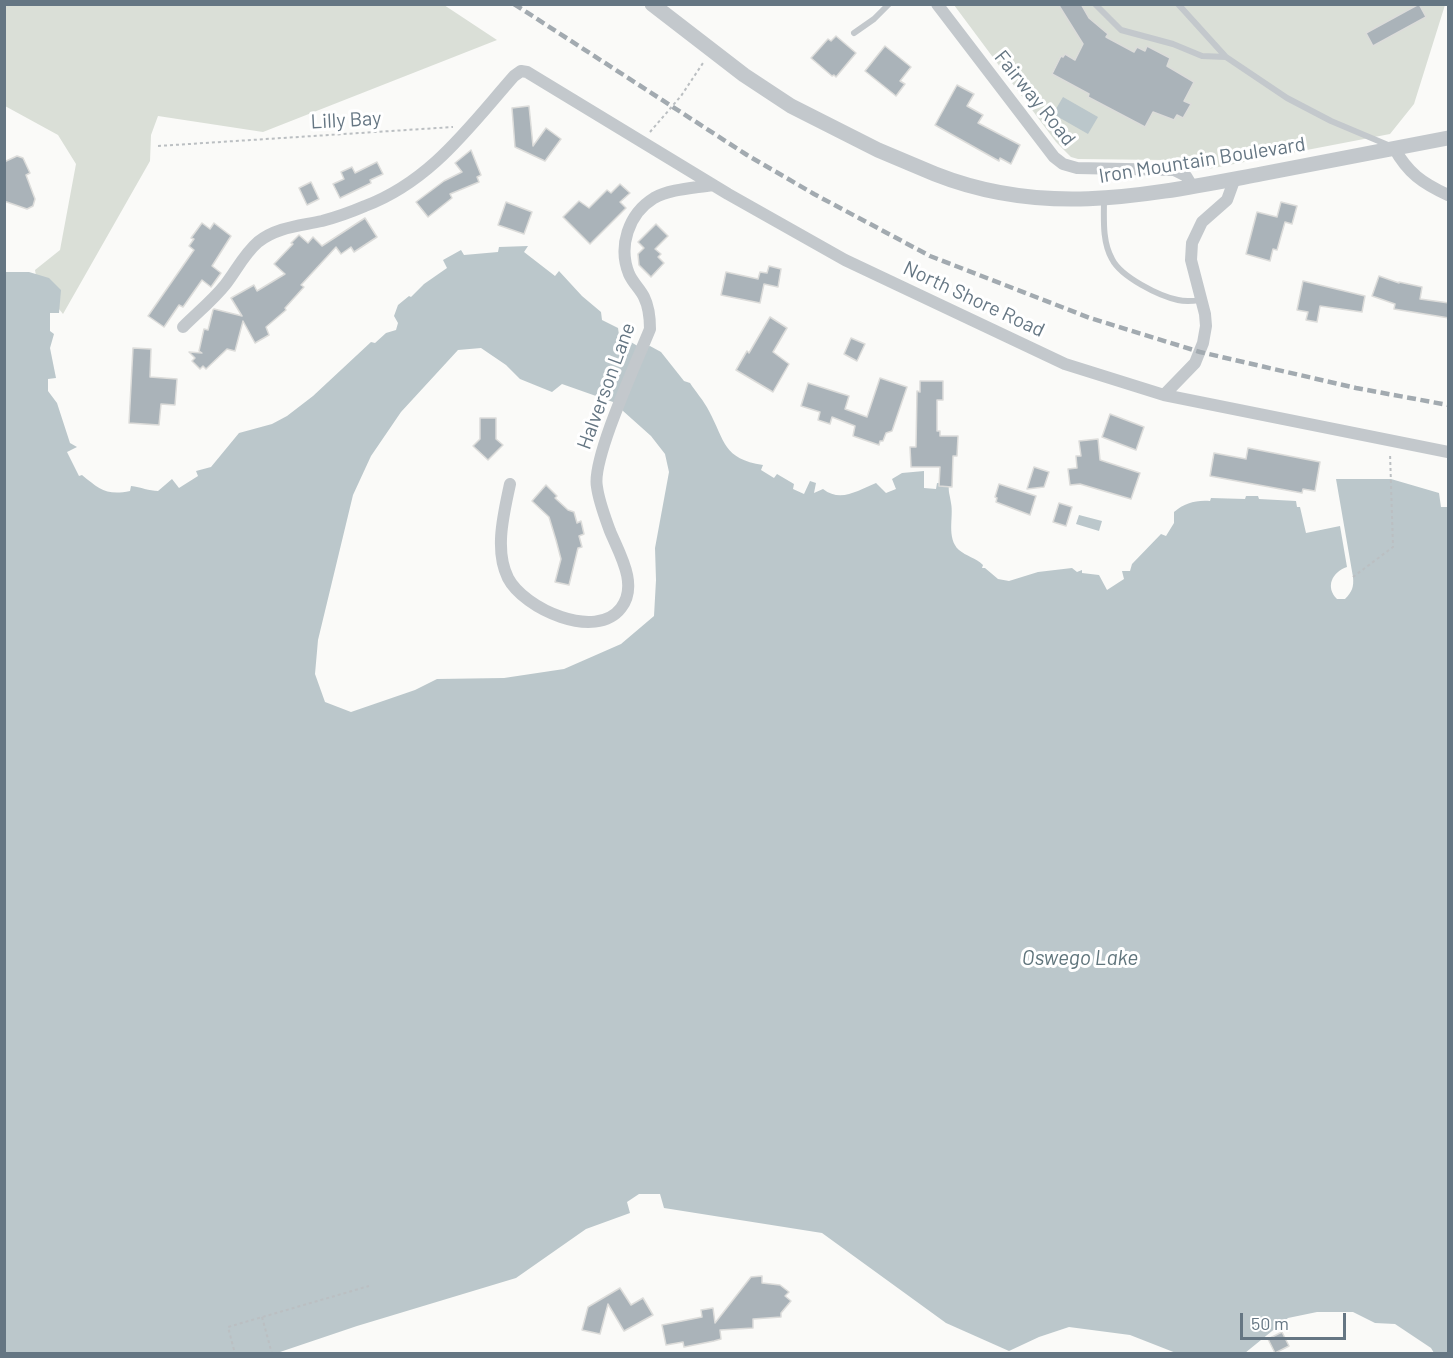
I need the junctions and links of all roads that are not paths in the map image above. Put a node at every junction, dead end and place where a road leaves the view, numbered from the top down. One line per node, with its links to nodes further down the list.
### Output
1 (652, 4): 14 (street, Iron Mountain Boulevard)
2 (889, 4): 6 (lane)
3 (1095, 4): 7 (lane)
4 (1178, 4): 7 (lane)
5 (939, 5): 12 (street, Fairway Road)
6 (854, 33)
7 (1226, 57): 9 (lane)
8 (1449, 138): 9 (street, Iron Mountain Boulevard)
9 (1394, 148): 10 (street, Iron Mountain Boulevard); 13 (street)
10 (1235, 178): 12 (street, Iron Mountain Boulevard); 15 (street)
11 (712, 185): 16 (street, North Shore Road); 17 (street, North Shore Road); 19 (street, Halverson Lane)
12 (1192, 186): 14 (street, Iron Mountain Boulevard)
13 (1449, 195)
14 (1104, 199): 15 (lane)
15 (1201, 300): 17 (street)
16 (183, 327)
17 (1164, 395): 18 (street, North Shore Road)
18 (1449, 452)
19 (510, 484)

